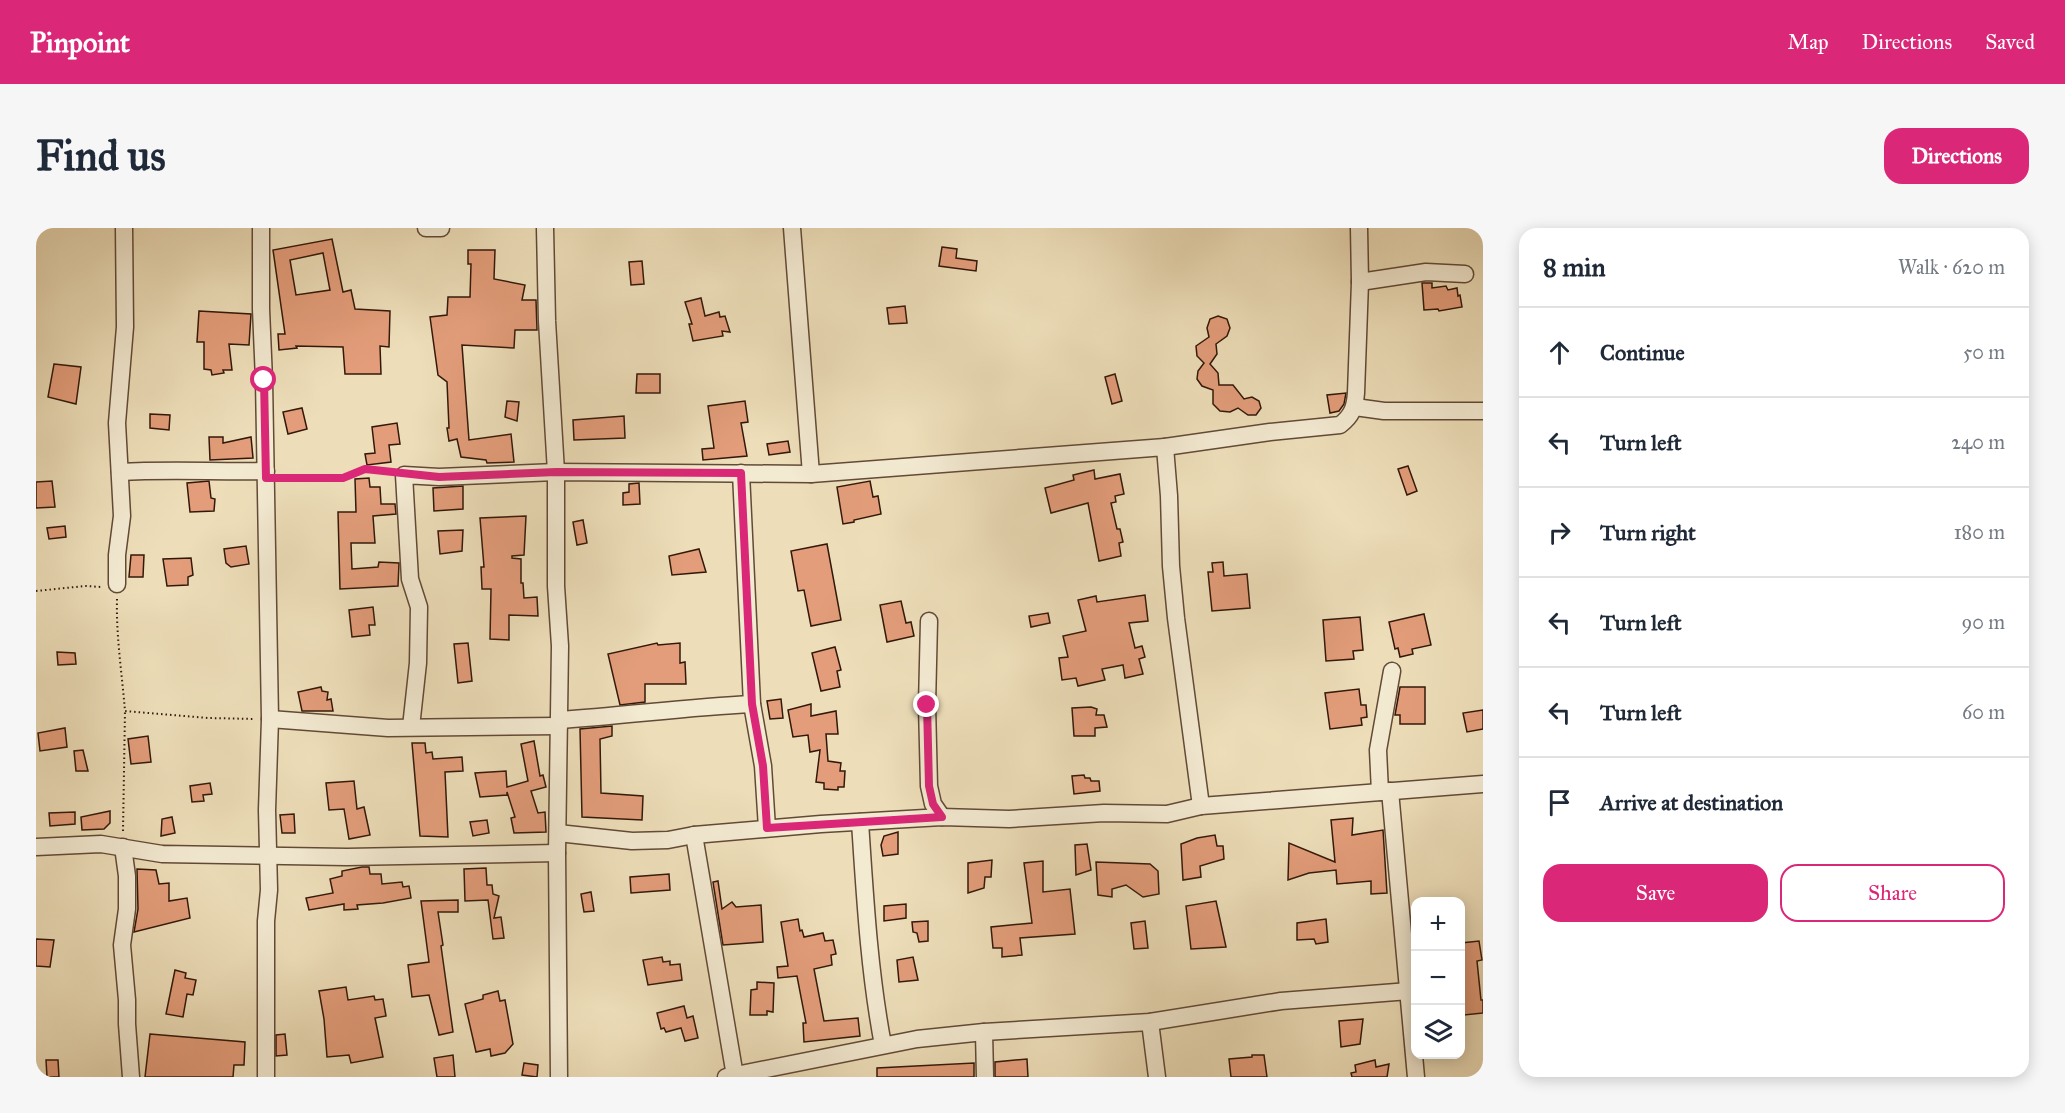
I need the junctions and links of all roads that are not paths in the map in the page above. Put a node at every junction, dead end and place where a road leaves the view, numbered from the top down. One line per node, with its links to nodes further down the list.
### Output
1 (124, 228): 13 (street)
2 (261, 228): 16 (street)
3 (426, 228): 4 (street)
4 (441, 228)
5 (545, 228): 14 (street)
6 (792, 228): 17 (street)
7 (1359, 228): 9 (street)
8 (1465, 274): 9 (street)
9 (1360, 282): 10 (street)
10 (1355, 407): 11 (street); 12 (street)
11 (1483, 411)
12 (1165, 447): 17 (street); 27 (street)
13 (120, 472): 16 (street); 18 (street)
14 (556, 472): 15 (street); 23 (street); 24 (street)
15 (741, 473): 17 (street); 21 (street)
16 (266, 474): 22 (street)
17 (811, 474)
18 (117, 584)
19 (929, 621): 28 (street)
20 (1392, 671): 26 (street)
21 (752, 704): 23 (street); 30 (street)
22 (270, 720): 24 (street); 36 (street)
23 (559, 723): 24 (street); 31 (street)
24 (411, 727)
25 (1483, 784): 26 (street)
26 (1385, 791): 27 (street); 37 (street)
27 (1201, 806): 28 (street)
28 (942, 817): 29 (street)
29 (860, 822): 30 (street); 40 (street)
30 (767, 828): 32 (street)
31 (558, 833): 32 (street); 35 (street)
32 (694, 836): 41 (street)
33 (36, 847): 34 (street)
34 (123, 848): 36 (street); 42 (street)
35 (557, 854): 36 (street); 44 (street)
36 (267, 856): 43 (street)
37 (1409, 992): 38 (street); 47 (street)
38 (1150, 1022): 39 (street); 46 (street)
39 (984, 1032): 40 (street); 45 (street)
40 (883, 1045): 41 (street)
41 (730, 1076)
42 (130, 1077)
43 (266, 1077)
44 (559, 1077)
45 (985, 1077)
46 (1157, 1077)
47 (1416, 1077)

